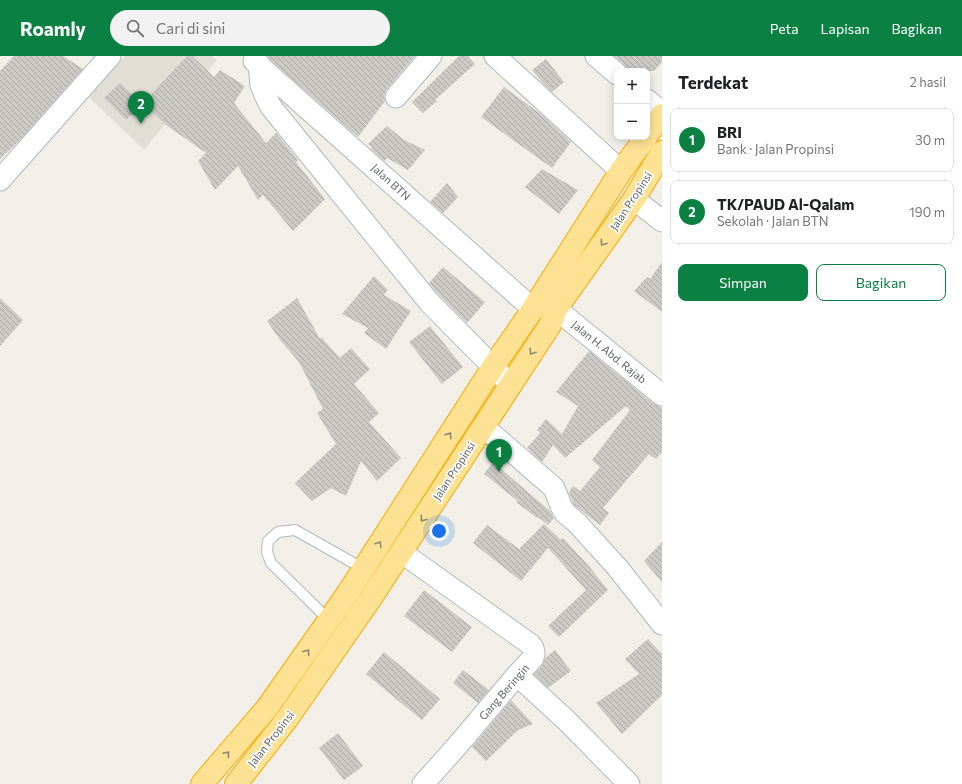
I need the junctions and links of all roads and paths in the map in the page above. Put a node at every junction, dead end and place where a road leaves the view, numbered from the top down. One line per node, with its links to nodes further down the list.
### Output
1 (110, 56): 14 (street)
2 (431, 56): 7 (street)
3 (495, 56): 13 (street)
4 (596, 56): 6 (street)
5 (254, 60): 17 (street, Jalan BTN); 19 (street)
6 (614, 71)
7 (396, 97)
8 (650, 103): 9 (street)
9 (662, 114): 10 (highway)
10 (650, 130)
11 (643, 140): 13 (highway)
12 (662, 152): 15 (highway, Jalan Propinsi)
13 (621, 171): 17 (highway)
14 (0, 180)
15 (634, 199): 16 (street); 18 (highway, Jalan Propinsi, one-way to 18)
16 (662, 221)
17 (533, 309): 19 (highway)
18 (556, 309): 20 (highway, Jalan Propinsi, one-way to 20); 21 (street, Jalan H. Abd. Rajab)
19 (493, 367): 20 (street); 24 (highway, one-way to 19)
20 (511, 385): 22 (highway, Jalan Propinsi)
21 (662, 394)
22 (484, 427): 23 (highway, Jalan Propinsi, one-way to 23); 26 (street)
23 (401, 552): 27 (highway, Jalan Propinsi); 28 (street, Gang Beringin)
24 (364, 569): 25 (highway); 25 (lane)
25 (329, 620): 27 (lane); 29 (highway, one-way to 25)
26 (662, 624)
27 (346, 633): 30 (highway, Jalan Propinsi)
28 (517, 675): 31 (street, Gang Beringin); 32 (street)
29 (202, 784)
30 (236, 784)
31 (423, 784)
32 (629, 784)

